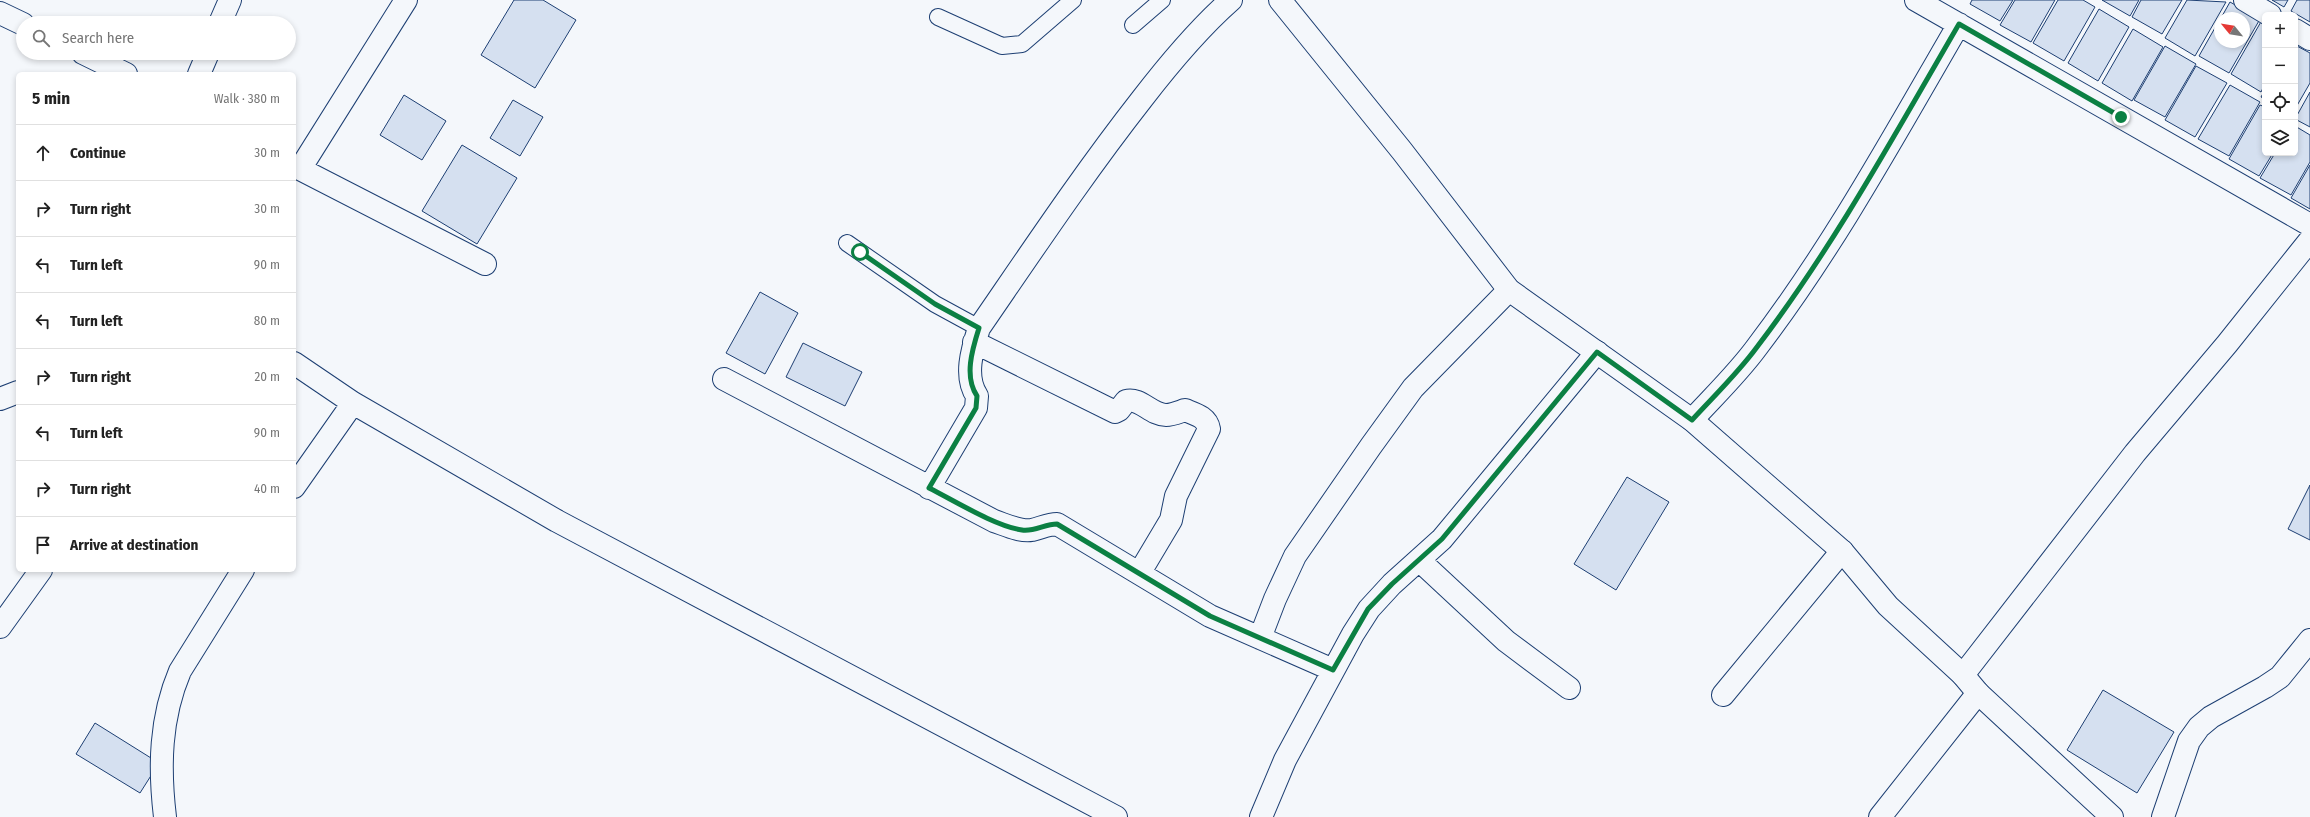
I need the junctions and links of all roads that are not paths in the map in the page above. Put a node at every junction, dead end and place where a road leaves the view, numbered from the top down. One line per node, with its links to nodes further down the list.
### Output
1 (230, 0): 11 (street)
2 (406, 0): 22 (street)
3 (1073, 0): 12 (lane)
4 (1162, 0): 14 (lane)
5 (1231, 0): 28 (street)
6 (1916, 0): 15 (street)
7 (2245, 0): 9 (street)
8 (1285, 2): 27 (street)
9 (2265, 12)
10 (0, 13): 13 (street)
11 (223, 16)
12 (938, 17)
13 (16, 21)
14 (1133, 24)
15 (1959, 24): 23 (street); 35 (street)
16 (2298, 32): 17 (street)
17 (2310, 39)
18 (97, 60): 20 (street)
19 (205, 60): 21 (street)
20 (122, 72)
21 (200, 72)
22 (296, 172): 26 (street)
23 (2310, 224)
24 (2310, 240): 47 (street)
25 (847, 243): 28 (lane)
26 (485, 264)
27 (1509, 290): 29 (street); 44 (street)
28 (976, 335): 37 (street); 42 (street)
29 (1597, 352): 35 (street); 39 (street)
30 (296, 364): 34 (street)
31 (724, 379): 37 (street)
32 (16, 393): 33 (street)
33 (0, 399)
34 (353, 403): 36 (street); 53 (street)
35 (1692, 420): 38 (street)
36 (296, 484)
37 (929, 488): 42 (street)
38 (1842, 551): 47 (street); 50 (street)
39 (1420, 561): 46 (street); 48 (street)
40 (40, 572): 43 (street)
41 (242, 572): 52 (street)
42 (1140, 572): 44 (street)
43 (0, 627)
44 (1260, 638): 46 (street)
45 (2310, 640): 56 (street)
46 (1333, 670): 54 (street)
47 (1963, 675): 49 (street)
48 (1569, 688)
49 (1978, 693): 51 (street); 55 (street)
50 (1723, 695)
51 (2105, 814)
52 (165, 817)
53 (1116, 817)
54 (1261, 817)
55 (1880, 817)
56 (2163, 817)

